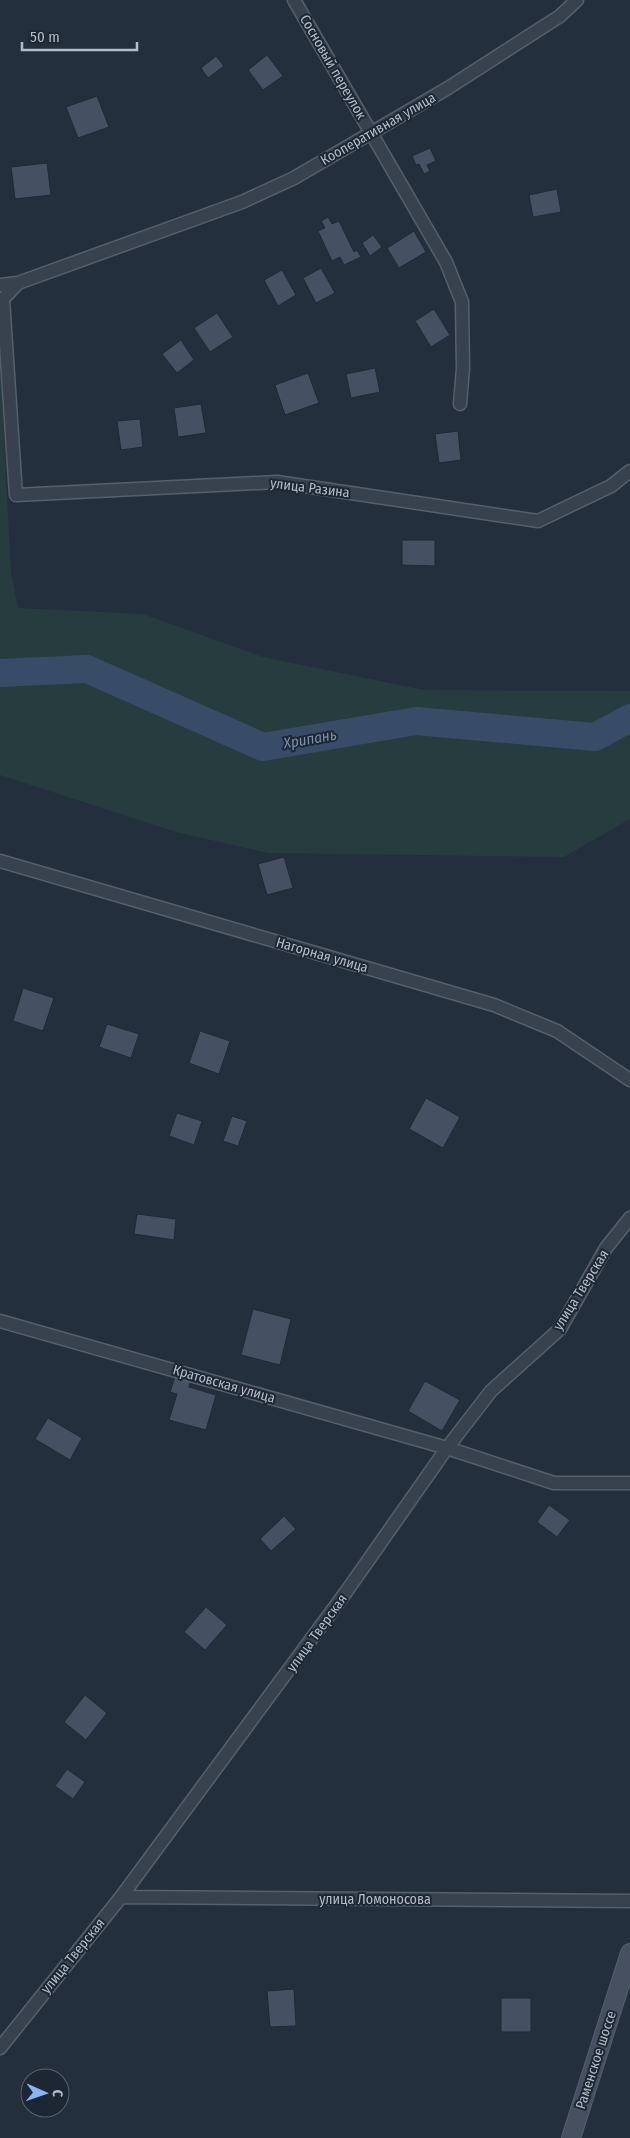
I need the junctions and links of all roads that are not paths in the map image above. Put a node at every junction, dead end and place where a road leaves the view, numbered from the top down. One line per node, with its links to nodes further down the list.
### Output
1 (294, 0): 3 (street, Сосновый переулок)
2 (577, 0): 3 (street, Кооперативная улица)
3 (371, 133): 4 (street, Кооперативная улица); 6 (street, Сосновый переулок)
4 (18, 283): 5 (street, Кооперативная улица); 7 (street, улица Разина)
5 (0, 284)
6 (460, 404)
7 (630, 471)
8 (0, 861): 9 (street, Нагорная улица)
9 (630, 1080)
10 (630, 1218): 12 (street, улица Тверская)
11 (0, 1321): 12 (street, Кратовская улица)
12 (447, 1448): 13 (street, Кратовская улица); 14 (street, улица Тверская)
13 (630, 1483)
14 (121, 1897): 15 (street, улица Ломоносова); 17 (street, улица Тверская)
15 (630, 1901)
16 (630, 1952): 19 (main road, Раменское шоссе)
17 (5, 2033): 18 (street, улица Тверская)
18 (0, 2048)
19 (571, 2138)

